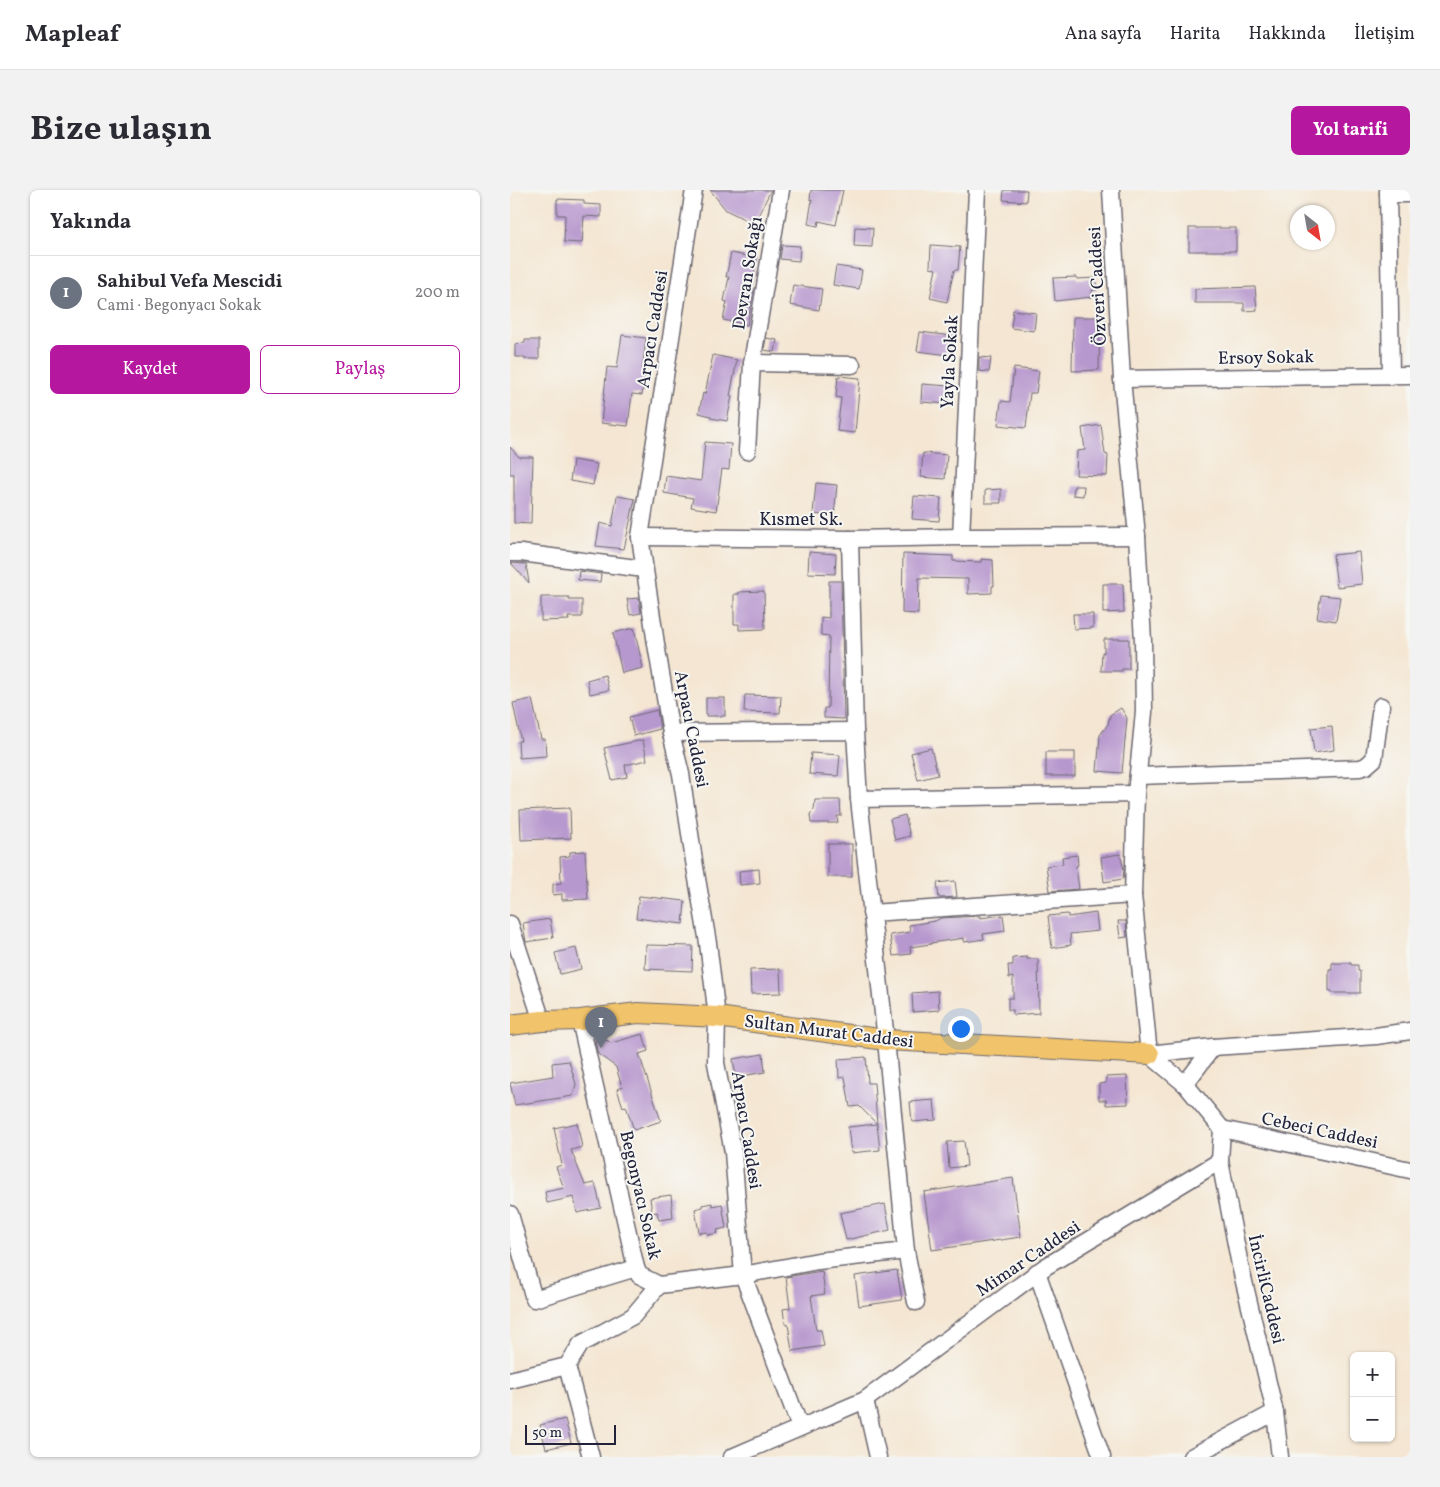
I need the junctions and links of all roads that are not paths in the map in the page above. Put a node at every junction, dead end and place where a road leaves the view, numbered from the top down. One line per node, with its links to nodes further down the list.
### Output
1 (694, 190): 14 (street, Arpacı Caddesi)
2 (781, 190): 7 (street, Devran Sokağı)
3 (977, 190): 15 (street, Yayla Sokak)
4 (1111, 190): 11 (street, Özveri Caddesi)
5 (1388, 192): 6 (street); 10 (street)
6 (1410, 194)
7 (752, 363): 8 (street); 12 (street, Devran Sokağı)
8 (852, 365)
9 (1410, 375): 10 (street, Ersoy Sokak)
10 (1391, 376): 11 (street, Ersoy Sokak)
11 (1122, 379): 13 (street, Özveri Caddesi)
12 (747, 451)
13 (1137, 536): 15 (street, Kısmet Sk.); 22 (street, Özveri Caddesi)
14 (640, 537): 16 (street, Kısmet Sk.); 18 (street, Arpacı Caddesi)
15 (960, 537): 16 (street, Kısmet Sk.)
16 (850, 539): 20 (street)
17 (510, 553): 18 (street)
18 (644, 569): 21 (street, Arpacı Caddesi)
19 (1381, 706): 22 (street)
20 (855, 731): 21 (street); 24 (street)
21 (671, 733): 28 (street, Arpacı Caddesi)
22 (1138, 776): 23 (street, Özveri Caddesi)
23 (1136, 794): 24 (street); 25 (street, Özveri Caddesi)
24 (859, 799): 26 (street)
25 (1134, 895): 26 (street); 35 (street, Özveri Caddesi)
26 (872, 913): 33 (street)
27 (510, 924): 30 (street)
28 (717, 1017): 29 (main road, Sultan Murat Caddesi); 33 (main road, Sultan Murat Caddesi); 44 (street, Arpacı Caddesi)
29 (580, 1020): 30 (main road, Sultan Murat Caddesi); 42 (street, Begonyacı Sokak)
30 (542, 1021): 31 (main road, Sultan Murat Caddesi)
31 (510, 1025)
32 (1410, 1030): 34 (street)
33 (886, 1040): 35 (main road, Sultan Murat Caddesi); 41 (street)
34 (1213, 1047): 35 (street); 36 (street)
35 (1149, 1054): 36 (street)
36 (1185, 1084): 37 (street)
37 (1222, 1129): 38 (street, İncirliCaddesi); 39 (street, Cebeci Caddesi)
38 (1220, 1161): 43 (street, Mimar Caddesi); 50 (street, İncirliCaddesi)
39 (1410, 1170)
40 (510, 1214): 42 (street)
41 (906, 1251): 44 (street, Begonyacı Sokak); 46 (street)
42 (636, 1268): 45 (street, Begonyacı Sokak)
43 (1037, 1272): 49 (street, Mimar Caddesi); 55 (street)
44 (744, 1275): 45 (street, Begonyacı Sokak); 51 (street, Arpacı Caddesi)
45 (659, 1285): 47 (street)
46 (916, 1302)
47 (567, 1366): 48 (street); 52 (street)
48 (510, 1380)
49 (865, 1400): 51 (street, Mimar Caddesi); 54 (street)
50 (1275, 1412): 56 (street); 57 (street, İncirliCaddesi)
51 (800, 1427): 53 (street)
52 (591, 1457)
53 (732, 1457)
54 (878, 1457)
55 (1102, 1457)
56 (1191, 1457)
57 (1280, 1457)

